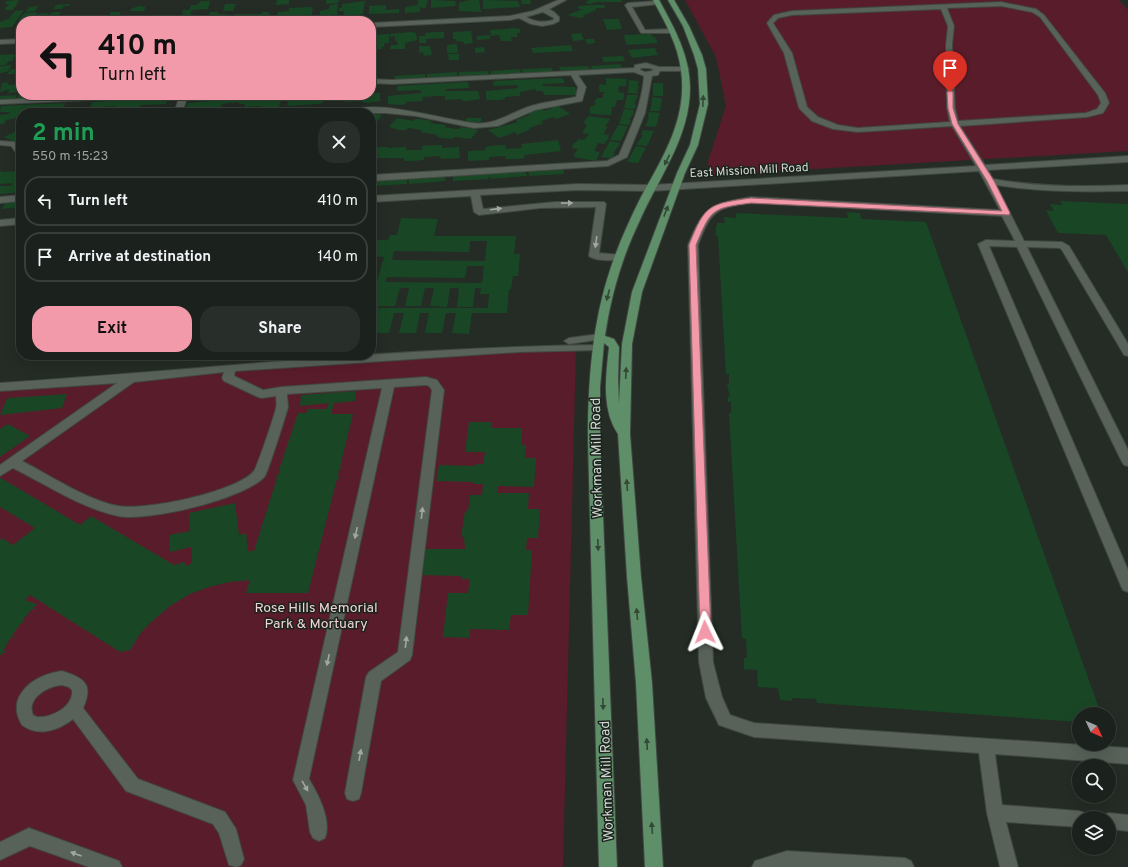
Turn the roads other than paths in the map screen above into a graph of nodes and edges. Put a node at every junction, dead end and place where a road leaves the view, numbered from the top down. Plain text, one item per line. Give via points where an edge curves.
1 (563, 0) edge
2 (671, 0) edge
3 (657, 2) edge
4 (943, 6) junction
5 (542, 9) junction
6 (520, 16) junction
7 (376, 25) edge
8 (670, 28) junction
9 (16, 41) edge
10 (0, 42) edge
11 (685, 69) junction
12 (702, 69) junction
13 (636, 70) junction
14 (657, 70) junction
15 (573, 73) junction
16 (648, 74) junction
17 (376, 81) edge
18 (45, 100) edge
19 (0, 102) edge
20 (376, 111) edge
21 (955, 124) junction
22 (0, 142) edge
23 (16, 148) edge
24 (1128, 160) edge
25 (982, 168) junction
26 (376, 178) edge
27 (990, 181) junction
28 (676, 186) junction
29 (651, 188) junction
30 (1128, 188) edge
31 (532, 189) junction
32 (475, 193) junction
33 (16, 198) edge
34 (376, 199) edge
35 (0, 200) edge
36 (533, 205) junction
37 (1006, 213) junction
38 (16, 221) edge
39 (0, 222) edge
40 (1021, 244) junction
41 (619, 257) junction
42 (598, 343) junction
43 (1128, 353) edge
44 (376, 358) edge
45 (352, 360) edge
46 (230, 368) junction
47 (132, 378) junction
48 (389, 383) junction
49 (0, 387) edge
50 (282, 391) junction
51 (624, 434) junction
52 (12, 462) junction
53 (1128, 462) edge
54 (0, 471) edge
55 (1128, 586) edge
56 (74, 709) dead end
57 (986, 747) junction
58 (1128, 756) edge
59 (353, 793) dead end
60 (995, 813) junction
61 (1072, 818) edge
62 (1116, 822) edge
63 (1128, 823) edge
64 (319, 832) dead end
65 (0, 851) edge
66 (235, 859) dead end
67 (113, 867) edge
68 (608, 867) edge
69 (654, 867) edge
70 (761, 867) edge
71 (905, 867) edge
72 (1009, 867) edge

1 - 5 street
2 - 12 main road, Workman Mill Road via 688,31
3 - 8 main road, Workman Mill Road
3 - 8 street via 628,5 643,32
4 - 21 street via 951,26 950,108
4 - 21 street via 1001,4 1034,10 1052,28 1102,95 1105,103 1100,110 1087,115
4 - 21 street via 792,13 776,16 770,23 788,53 803,108 815,119 836,127 858,130
5 - 6 street
5 - 6 street via 555,15 556,21 534,24
6 - 7 street
8 - 11 main road, Workman Mill Road via 679,46
8 - 12 main road via 685,36 697,64
9 - 10 street
11 - 14 street
11 -> 29 main road, Workman Mill Road via 686,103 680,132
28 -> 12 main road, Workman Mill Road via 698,133 704,104
13 - 14 street via 646,65
13 - 15 street
13 - 16 street
14 - 16 street
15 - 17 street
15 - 20 street via 582,87 579,99 534,108 495,124 474,126 416,114
16 - 26 street via 642,112 622,157 615,161
18 - 19 street
21 - 25 street
22 - 23 street via 12,144
24 - 25 street, East Mission Mill Road
25 - 27 street
25 - 28 street, East Mission Mill Road
27 - 30 street via 1028,188
27 - 37 street
28 - 29 street, East Mission Mill Road
51 -> 28 main road, Workman Mill Road via 627,344 637,292
29 - 31 street, East Mission Mill Road
29 - 41 main road, Workman Mill Road
31 - 32 street, East Mission Mill Road
31 - 36 street
32 - 34 street, East Mission Mill Road
32 -> 36 street via 478,212
33 - 35 street
36 -> 41 street via 601,204 594,256
37 - 40 street
37 - 57 street via 751,200 723,204 711,211 702,222 693,245 706,662 714,698 724,720 754,730
38 - 39 street
40 - 43 street via 1062,245 1066,248
40 - 53 street
40 - 55 street via 983,244
41 -> 42 main road, Workman Mill Road via 607,296
42 - 44 street
42 - 51 main road via 610,341 614,347 613,407 616,420
42 -> 68 main road, Workman Mill Road via 592,408
45 - 46 street
46 - 47 street
46 - 50 street via 228,378 262,394
47 - 49 street
47 - 52 street
48 - 50 street
59 -> 48 street via 374,677 404,655 438,390 433,383 426,381
48 -> 64 street via 301,780 314,803
50 - 52 street via 282,407 260,473 224,494 189,504 137,512 119,511 92,503
69 -> 51 main road, Workman Mill Road via 644,683
52 - 54 street
56 - 66 street via 132,785 219,818 227,829
57 - 58 street
57 - 60 street
60 - 61 street
60 - 72 street
62 - 63 street
67 -> 65 street via 29,837
70 - 71 street via 787,860

